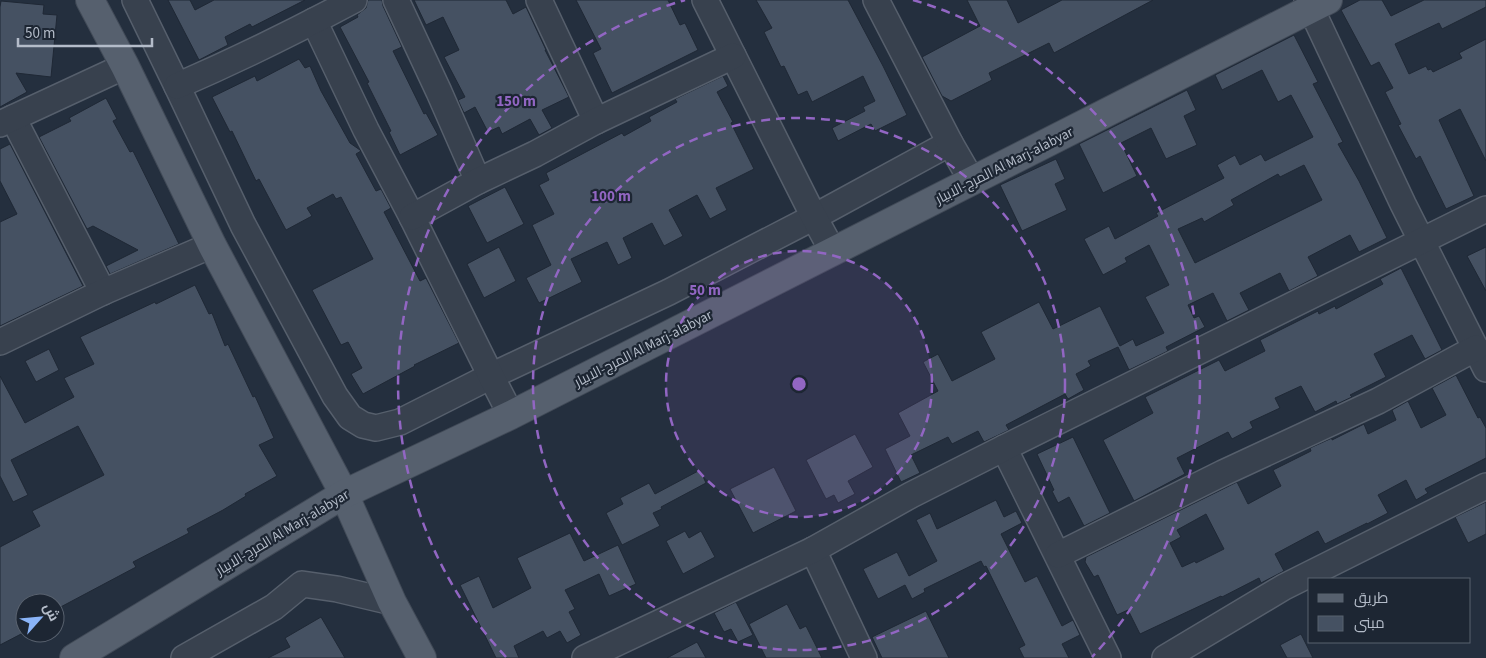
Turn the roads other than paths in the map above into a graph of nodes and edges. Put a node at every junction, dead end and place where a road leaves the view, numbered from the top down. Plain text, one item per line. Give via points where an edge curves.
1 (135, 0) edge
2 (354, 0) edge
3 (396, 0) edge
4 (539, 0) edge
5 (705, 0) edge
6 (878, 1) edge
7 (1315, 3) edge
8 (96, 5) edge
9 (314, 21) junction
10 (733, 56) junction
11 (125, 66) junction
12 (177, 86) junction
13 (6, 121) edge
14 (596, 121) junction
15 (950, 143) junction
16 (478, 181) junction
17 (972, 181) junction
18 (1486, 209) edge
19 (412, 217) junction
20 (814, 218) junction
21 (1423, 241) junction
22 (212, 245) junction
23 (834, 252) junction
24 (103, 292) junction
25 (0, 342) edge
26 (1481, 358) edge
27 (490, 376) junction
28 (511, 414) junction
29 (1004, 448) junction
30 (1486, 486) edge
31 (344, 494) junction
32 (813, 550) junction
33 (1058, 555) junction
34 (392, 602) junction
35 (611, 652) edge
36 (74, 658) edge
37 (184, 658) edge
38 (422, 658) edge
39 (585, 658) edge
40 (864, 658) edge
41 (1108, 658) edge
42 (1164, 658) edge

1 - 12 street
2 - 9 street
3 - 16 street
4 - 14 street
5 - 10 street
6 - 15 street
7 - 17 main road, المرج-الابيار Al Marj-alabyar
7 - 21 street via 1403,204
8 - 11 main road
9 - 12 street
9 - 19 street
10 - 14 street
10 - 20 street
11 - 13 street
11 - 22 main road
12 - 27 street via 243,225 335,396 350,417 363,426 376,428 400,422
13 - 24 street
14 - 16 street
15 - 17 street
15 - 20 street
16 - 19 street
17 - 23 main road, المرج-الابيار Al Marj-alabyar
18 - 21 street
19 - 27 street
20 - 23 street
20 - 27 street via 669,292
21 - 26 street
21 - 29 street
22 - 24 street
22 - 31 main road
23 - 28 main road, المرج-الابيار Al Marj-alabyar
24 - 25 street
26 - 33 street via 1378,401 1223,473
27 - 28 street
28 - 31 main road, المرج-الابيار Al Marj-alabyar
29 - 32 street
29 - 33 street
30 - 42 street via 1284,587
31 - 34 main road
31 - 36 main road, المرج-الابيار Al Marj-alabyar
32 - 35 street
32 - 40 street
33 - 41 street
34 - 37 street via 302,584 274,607
34 - 38 main road
35 - 39 street

